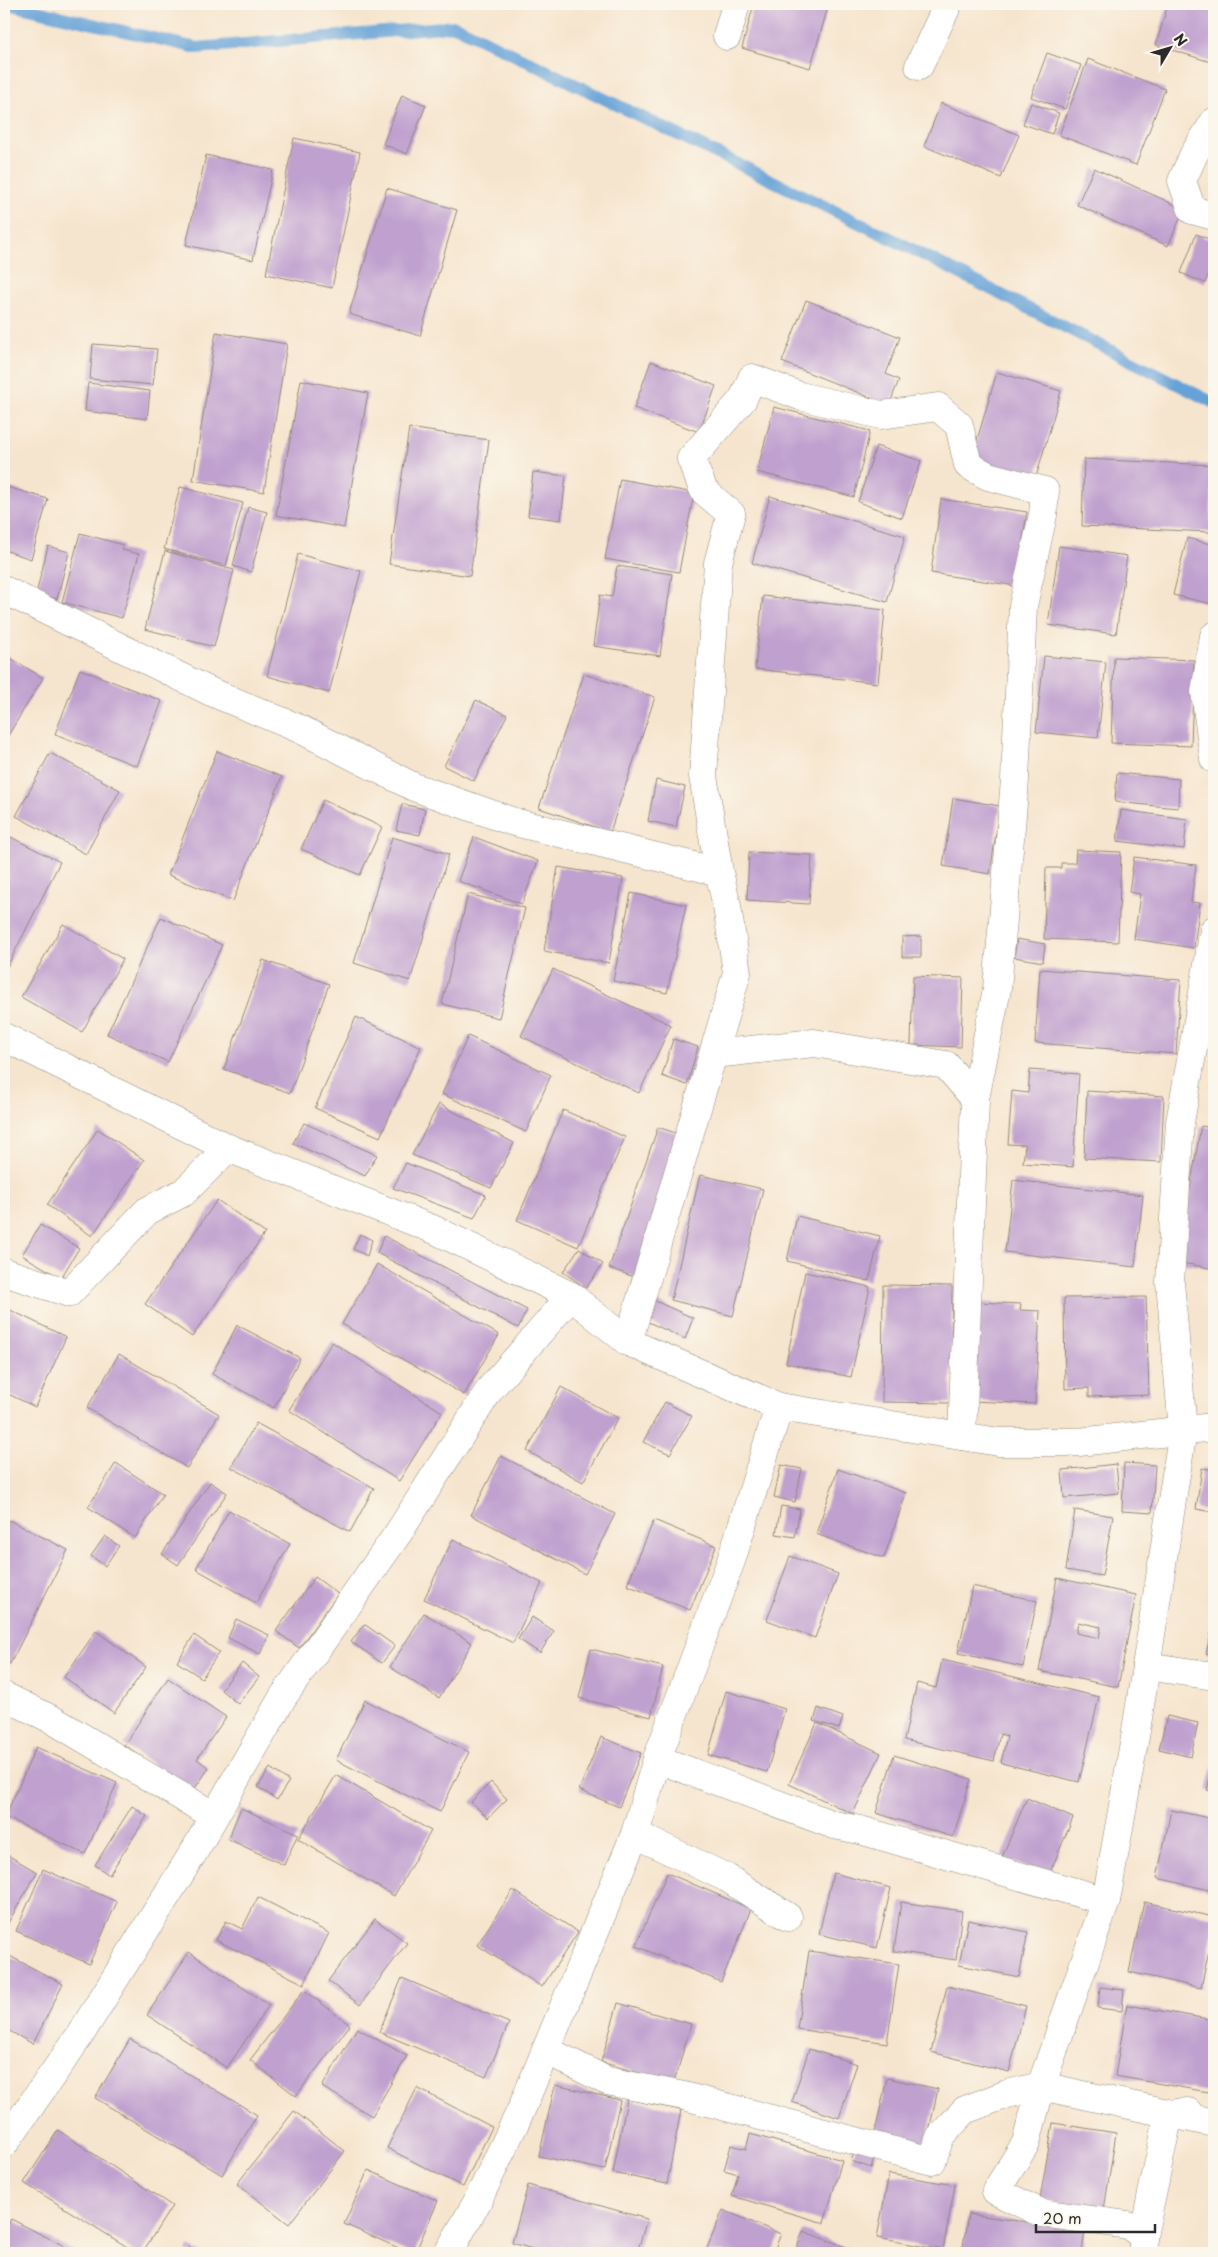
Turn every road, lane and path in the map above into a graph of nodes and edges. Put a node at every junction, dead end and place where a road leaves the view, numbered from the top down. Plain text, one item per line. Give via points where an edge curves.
1 (736, 4) edge
2 (948, 4) edge
3 (727, 36) dead end
4 (919, 66) dead end
5 (1214, 122) edge
6 (1214, 216) edge
7 (4, 590) edge
8 (1214, 636) edge
9 (1214, 759) edge
10 (719, 872) junction
11 (1214, 930) edge
12 (4, 1037) edge
13 (714, 1054) junction
14 (975, 1099) junction
15 (228, 1148) junction
16 (4, 1272) edge
17 (571, 1296) junction
18 (628, 1342) junction
19 (779, 1407) junction
20 (1214, 1427) edge
21 (1183, 1430) junction
22 (962, 1436) junction
23 (1146, 1666) junction
24 (1214, 1676) edge
25 (4, 1696) edge
26 (657, 1759) junction
27 (214, 1816) junction
28 (635, 1834) junction
29 (1106, 1901) junction
30 (788, 1917) dead end
31 (546, 2050) junction
32 (1041, 2086) junction
33 (1214, 2109) edge
34 (1169, 2114) junction
35 (1214, 2123) edge
36 (4, 2144) edge
37 (1143, 2245) edge
38 (448, 2253) edge

1 - 3 street
2 - 4 street
5 - 6 street via 1182,181 1192,210
7 - 10 street via 209,691 300,729 414,787 514,822
8 - 9 street via 1205,692
10 - 13 street via 737,973
10 - 14 street via 703,776 718,563 731,514 704,491 691,459 744,399 752,378 800,396 881,415 938,407 959,425 968,465 988,476 1045,491 1043,515 1023,606 1015,780 997,989
11 - 21 street via 1179,1131 1170,1282
12 - 15 street
13 - 14 street via 814,1043 946,1065
13 - 18 street
14 - 22 street
15 - 16 street via 184,1192 147,1211 69,1293
15 - 17 street via 435,1230
17 - 18 street
17 - 27 street via 490,1388 399,1532 283,1697
18 - 19 street
19 - 22 street
19 - 26 street via 731,1561
20 - 21 street
21 - 22 street via 1079,1442 999,1442
21 - 23 street
23 - 24 street
23 - 29 street
25 - 27 street via 53,1720
26 - 28 street
26 - 29 street via 834,1826 860,1830
27 - 36 street via 80,2035
28 - 30 street via 727,1878
28 - 31 street
29 - 32 street
31 - 32 street via 607,2081 684,2096 932,2161 940,2137 965,2110 1007,2094
31 - 38 street via 476,2204
32 - 34 street
32 - 37 street via 1026,2143 996,2191 1041,2213 1128,2225
33 - 34 street
34 - 35 street
34 - 37 street

